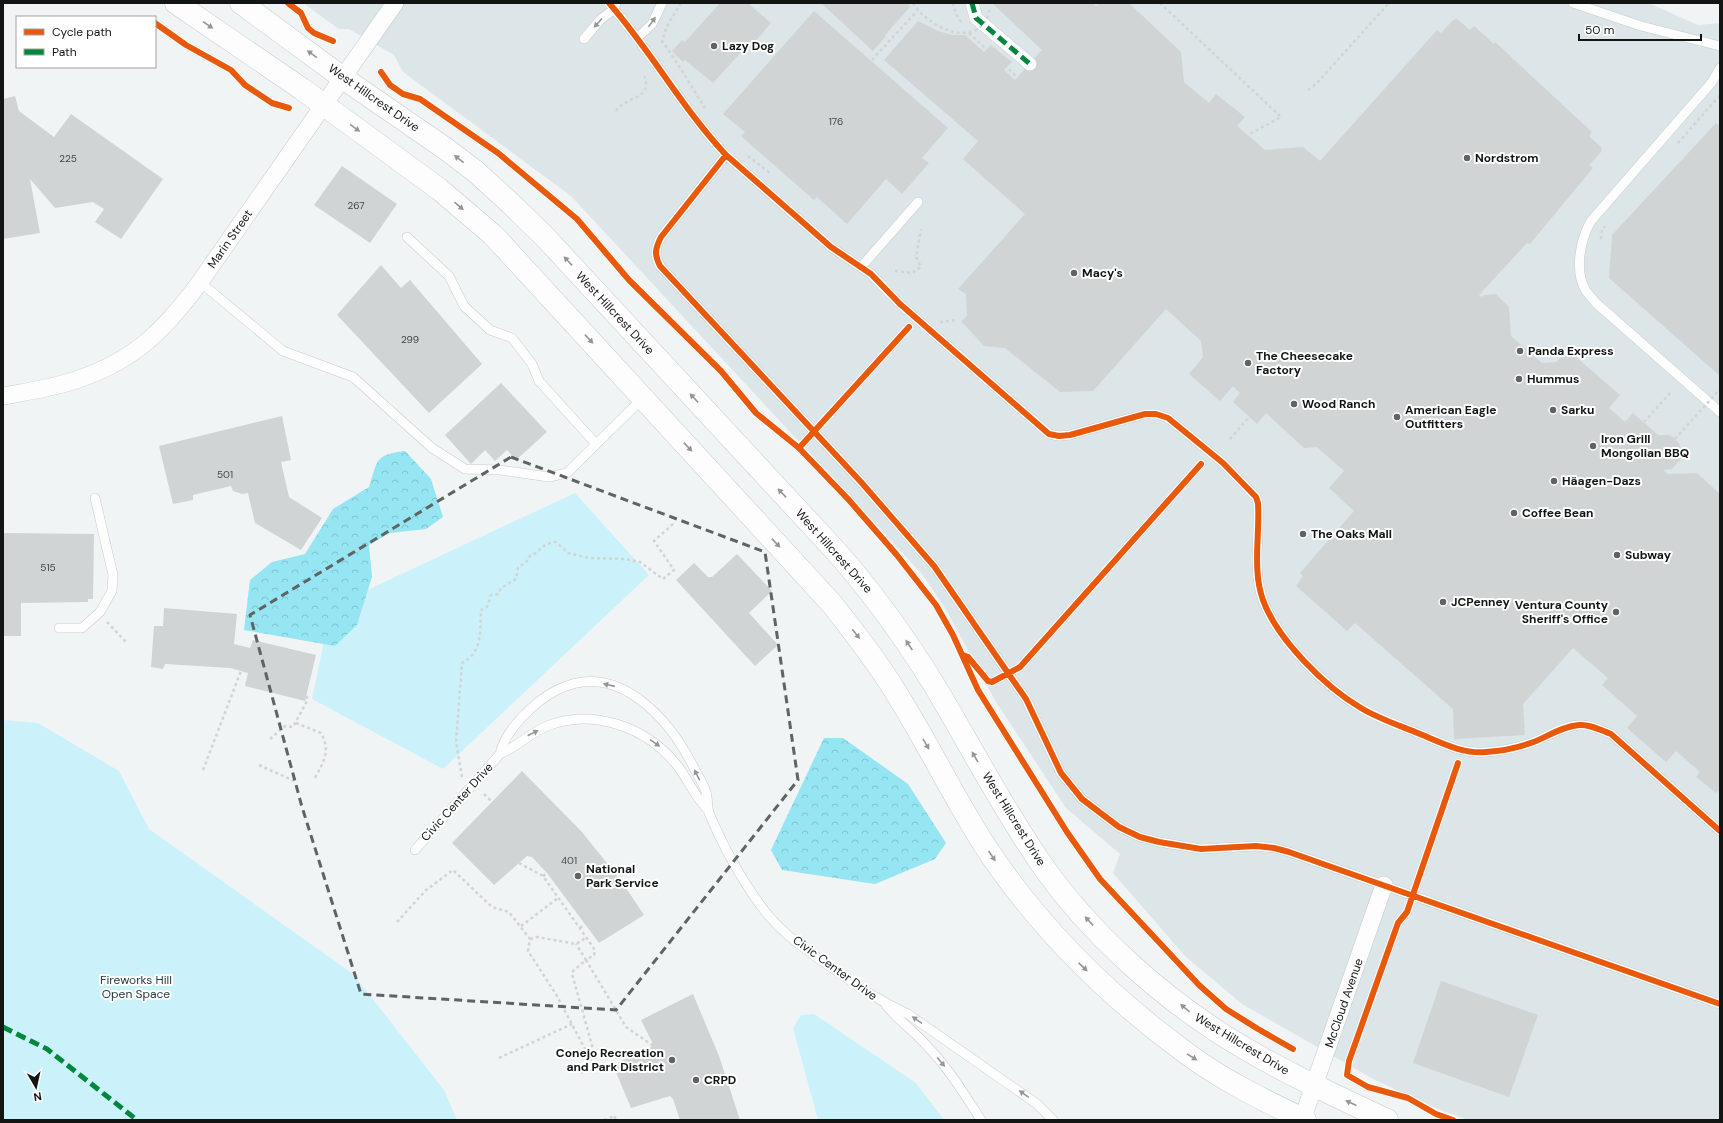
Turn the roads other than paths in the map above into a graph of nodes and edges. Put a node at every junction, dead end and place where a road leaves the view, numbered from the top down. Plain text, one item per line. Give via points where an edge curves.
1 (176, 3) edge
2 (241, 3) edge
3 (395, 3) edge
4 (662, 3) edge
5 (972, 3) edge
6 (1573, 3) edge
7 (613, 5) edge
8 (637, 38) junction
9 (584, 39) dead end
10 (1720, 46) edge
11 (1030, 64) dead end
12 (1720, 68) edge
13 (343, 78) junction
14 (323, 105) junction
15 (726, 155) junction
16 (918, 202) dead end
17 (407, 237) dead end
18 (861, 267) junction
19 (200, 282) junction
20 (3, 396) edge
21 (643, 398) junction
22 (1720, 412) edge
23 (596, 444) junction
24 (95, 498) dead end
25 (59, 628) dead end
26 (500, 754) junction
27 (709, 811) junction
28 (1720, 831) edge
29 (415, 850) dead end
30 (1384, 885) junction
31 (885, 1004) junction
32 (1720, 1004) edge
33 (1314, 1086) junction
34 (981, 1120) edge
35 (1053, 1120) edge
36 (1303, 1120) edge
37 (1386, 1120) edge

1 -> 14 main road
13 -> 2 main road, West Hillcrest Drive
3 - 13 street, Marin Street
8 -> 4 lane via 652,24
5 - 11 street via 976,18
6 - 10 lane via 1641,26
7 - 8 lane
7 -> 9 lane
8 - 15 lane
12 - 22 lane via 1712,82 1591,221 1585,232 1580,260 1581,276 1586,291 1596,303
13 - 14 street, Marin Street
33 -> 13 main road, West Hillcrest Drive via 1243,1047 1191,1013 1134,966 1099,932 1038,860 908,645 874,595 851,569 545,237 510,203 446,149
14 - 19 street, Marin Street
14 -> 21 main road via 439,189 492,235
15 - 18 lane via 830,247
15 - 30 lane via 661,237 655,249 655,257 660,266 861,482 934,566 1026,699 1061,772 1082,799 1119,827 1140,837 1201,849 1256,846 1274,848
16 - 18 lane
17 - 23 lane via 449,276 464,306 490,330 512,338 532,364 539,382
18 - 28 lane via 1049,434 1070,435 1145,414 1156,414 1168,418 1223,463 1256,497 1258,583 1263,600 1282,636 1312,669 1362,708 1439,742 1462,751 1474,752 1516,747 1578,725 1591,726 1611,734
19 - 20 street, Marin Street via 166,325 125,358 97,373 65,384
19 - 23 lane via 284,351 353,378 432,448 465,469 558,476 567,473
21 - 23 lane
21 -> 36 main road via 809,578 865,645 896,691 982,842 1012,886 1073,958 1114,996 1187,1054
24 - 25 lane via 113,575 112,591 100,612 82,628
26 -> 27 lane, Civic Center Drive via 511,750 528,736 548,726 571,720 597,720 623,726 649,738 662,748 677,766 697,800
27 -> 26 lane, Civic Center Drive via 706,792 685,750 667,726 639,699 623,689 605,684 572,684 542,699 526,713 503,743
26 - 29 lane, Civic Center Drive
27 - 31 lane, Civic Center Drive via 747,885 769,915 808,951
30 - 32 lane
30 - 33 street, McCloud Avenue
31 -> 34 lane, Civic Center Drive via 946,1067
35 -> 31 lane, Civic Center Drive via 1038,1104 908,1014
33 - 36 street, McCloud Avenue
37 -> 33 main road, West Hillcrest Drive

